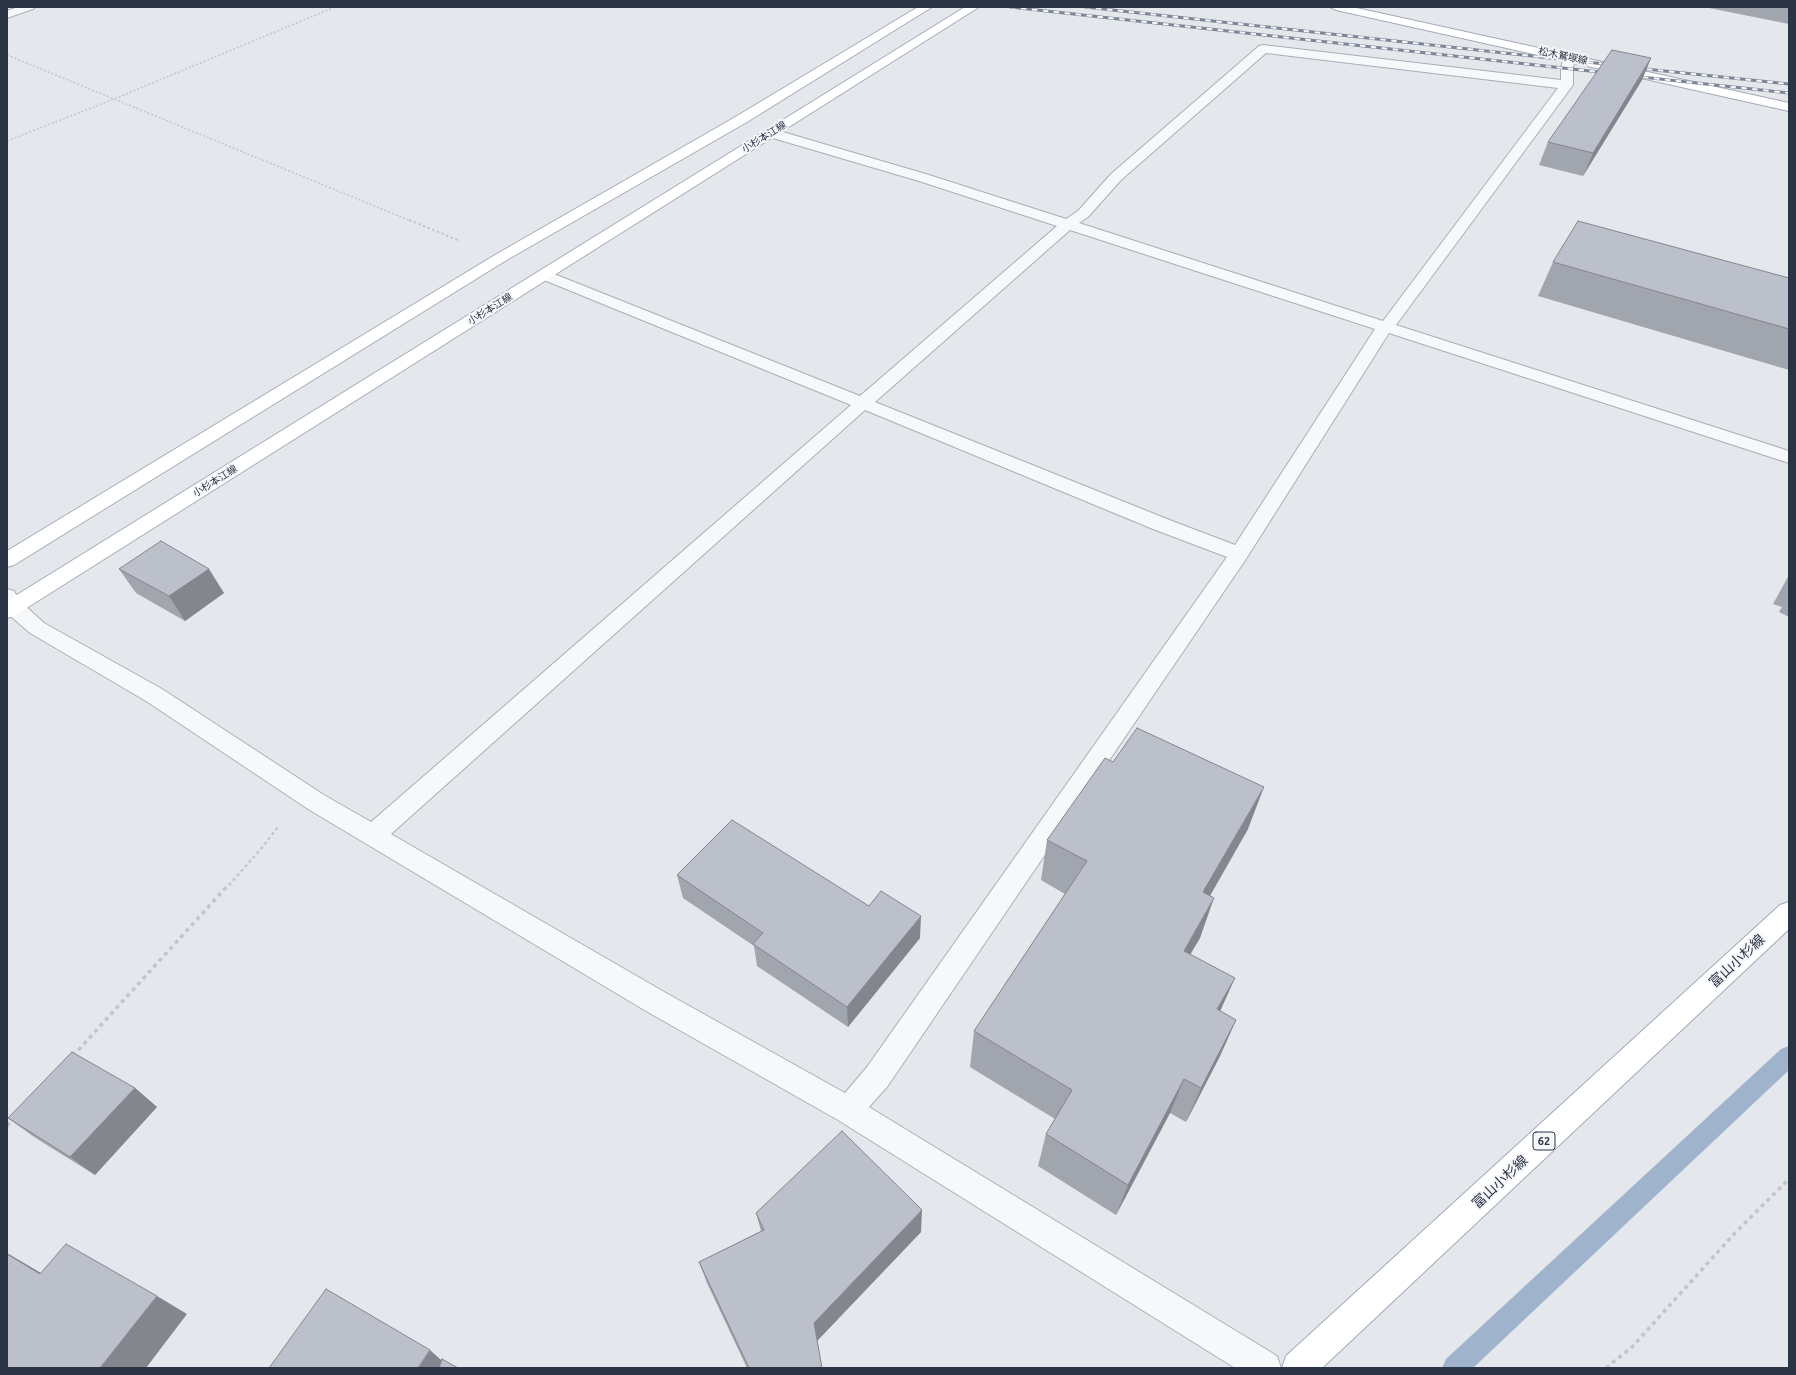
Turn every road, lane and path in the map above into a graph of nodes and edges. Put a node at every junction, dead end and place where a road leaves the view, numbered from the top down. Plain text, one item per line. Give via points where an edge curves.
1 (29, 7) edge
2 (335, 7) edge
3 (926, 7) edge
4 (973, 7) edge
5 (1336, 7) edge
6 (7, 15) edge
7 (7, 55) edge
8 (1570, 58) junction
9 (1567, 85) junction
10 (114, 99) junction
11 (1789, 107) edge
12 (771, 133) junction
13 (7, 141) edge
14 (1068, 224) junction
15 (500, 258) junction
16 (544, 276) junction
17 (1384, 326) junction
18 (863, 403) junction
19 (1789, 457) edge
20 (1239, 554) junction
21 (7, 560) edge
22 (9, 605) edge
23 (305, 794) junction
24 (373, 835) junction
25 (1789, 914) edge
26 (67, 1062) edge
27 (848, 1110) junction
28 (18, 1114) edge
29 (7, 1126) edge
30 (1789, 1179) edge
31 (1265, 1368) edge
32 (1298, 1368) edge
33 (1606, 1368) edge

1 - 6 street
2 - 10 path
3 - 15 main road via 742,120
4 - 12 main road, 小杉本江線
5 - 8 main road, 松木鷲塚線
7 - 10 path
8 - 9 street
8 - 11 main road, 松木鷲塚線
9 - 14 street via 1262,49 1116,177 1082,214
9 - 17 street via 1387,326
10 - 13 path
10 - 15 path
12 - 14 street
12 - 16 main road, 小杉本江線
14 - 17 street
14 - 18 street
15 - 21 main road
16 - 18 street
16 - 22 main road, 小杉本江線
17 - 19 street
17 - 20 street
18 - 20 street
18 - 24 street
20 - 27 street via 877,1077
22 - 23 street via 37,628 154,695
23 - 24 street
23 - 26 path via 260,850
24 - 27 street via 656,1002
25 - 32 main road, 富山小杉線 / 62
27 - 31 street
28 - 29 path
30 - 33 path via 1735,1233 1632,1347

